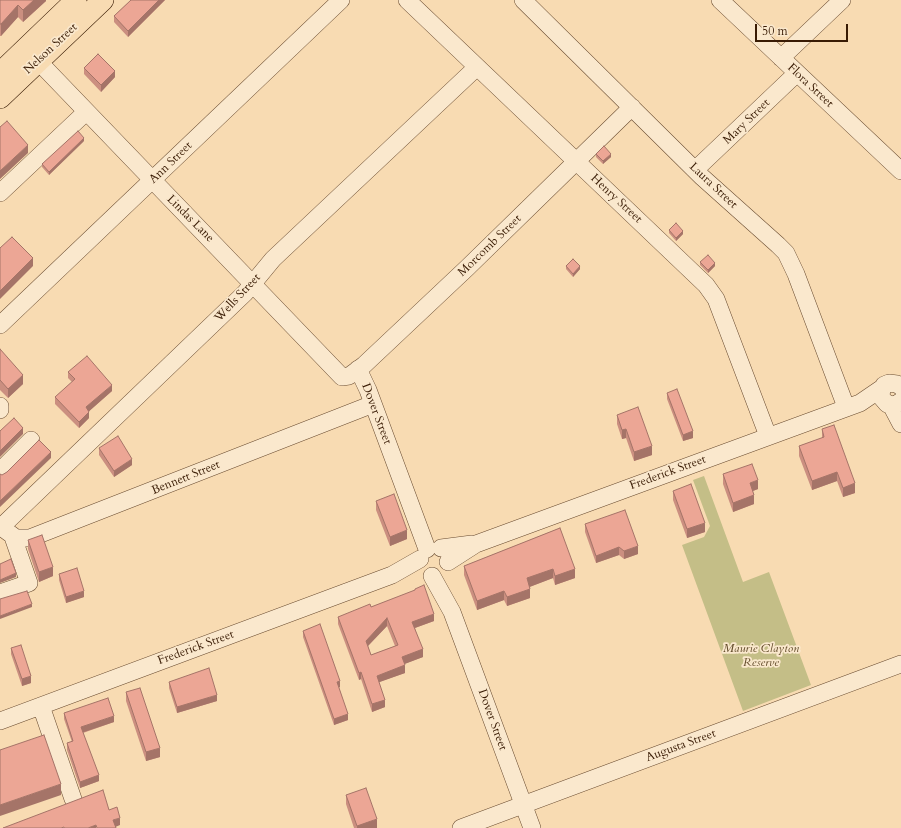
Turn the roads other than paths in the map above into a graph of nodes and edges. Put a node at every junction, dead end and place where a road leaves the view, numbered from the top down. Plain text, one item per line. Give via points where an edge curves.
1 (76, 0) edge
2 (103, 0) edge
3 (341, 0) edge
4 (407, 0) edge
5 (524, 0) edge
6 (720, 0) edge
7 (842, 0) edge
8 (782, 58) junction
9 (38, 61) junction
10 (477, 67) junction
11 (0, 73) edge
12 (797, 73) junction
13 (0, 98) edge
14 (632, 107) junction
15 (86, 112) junction
16 (576, 162) junction
17 (695, 170) junction
18 (901, 171) edge
19 (152, 181) junction
20 (0, 193) edge
21 (253, 283) junction
22 (0, 325) edge
23 (358, 369) junction
24 (342, 377) joint
25 (894, 393) edge
26 (373, 404) junction
27 (853, 405) junction
28 (0, 406) edge
29 (0, 410) edge
30 (901, 424) edge
31 (768, 436) junction
32 (31, 440) dead end
33 (0, 471) edge
34 (5, 530) edge
35 (433, 562) junction
36 (0, 593) edge
37 (901, 664) edge
38 (41, 706) junction
39 (0, 721) edge
40 (73, 799) dead end
41 (524, 805) junction
42 (461, 828) edge
43 (532, 828) edge

1 - 11 main road, Nelson Street
2 - 9 main road, Nelson Street
3 - 19 street, Ann Street
4 - 10 street, Henry Street
5 - 14 street, Laura Street
6 - 8 street, Flora Street
7 - 8 street
8 - 12 street, Flora Street
9 - 13 main road, Nelson Street
9 - 15 street, Lindas Lane
10 - 16 street, Henry Street
10 - 21 street, Wells Street via 273,259
12 - 17 street, Mary Street
12 - 18 street, Flora Street
14 - 16 street, Morcomb Street
14 - 17 street, Laura Street
15 - 19 street, Lindas Lane
15 - 20 street
16 - 23 street, Morcomb Street
16 - 31 street, Henry Street via 712,292
17 - 27 street, Laura Street via 786,253
19 - 21 street, Lindas Lane
19 - 22 street, Ann Street
21 - 24 street, Lindas Lane
21 - 34 street, Wells Street
23 - 24 street, Morcomb Street via 349,376
23 - 26 street, Dover Street
25 - 27 street, Frederick Street
25 - 30 street
26 - 34 street, Bennett Street via 30,538 21,540
26 - 35 street, Dover Street
27 - 31 street, Frederick Street
28 - 29 street
31 - 35 street, Frederick Street
32 - 33 street
34 - 36 street via 29,583
35 - 38 street, Frederick Street
35 - 41 street, Dover Street
37 - 41 street, Augusta Street
38 - 39 street, Frederick Street
38 - 40 street
41 - 42 street, Augusta Street
41 - 43 street, Dover Street

